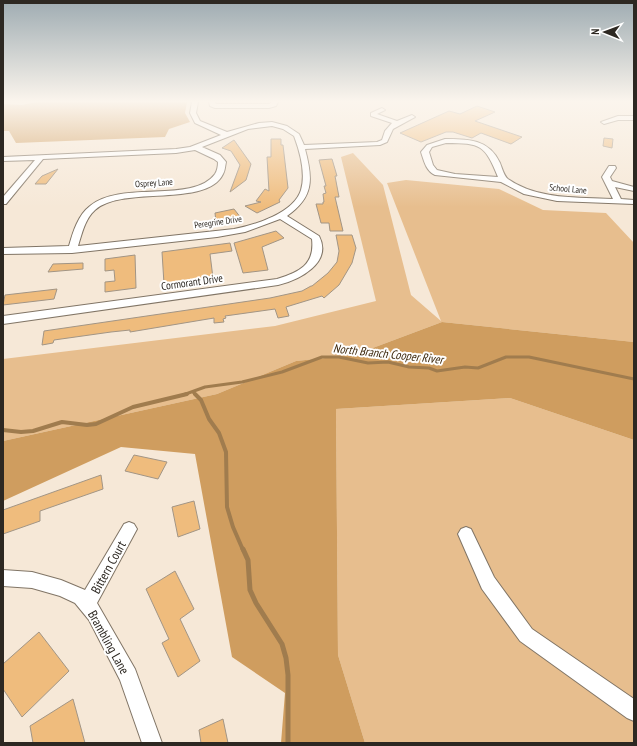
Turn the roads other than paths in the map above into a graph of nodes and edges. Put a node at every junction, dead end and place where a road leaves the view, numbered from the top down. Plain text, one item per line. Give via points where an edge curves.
1 (219, 137) edge
2 (298, 137) edge
3 (385, 137) edge
4 (195, 147) junction
5 (301, 147) junction
6 (40, 158) junction
7 (3, 159) edge
8 (612, 168) dead end
9 (503, 180) junction
10 (609, 183) junction
11 (634, 189) edge
12 (618, 201) junction
13 (3, 202) edge
14 (634, 202) edge
15 (281, 216) junction
16 (72, 250) junction
17 (3, 251) edge
18 (3, 320) edge
19 (129, 529) dead end
20 (466, 534) dead end
21 (3, 578) edge
22 (87, 604) junction
23 (634, 711) edge
24 (152, 743) edge

1 - 4 street, Peregrine Drive
2 - 5 street, Peregrine Drive
3 - 5 street via 384,141 378,144
4 - 6 street, Peregrine Drive via 152,153
4 - 16 street, Osprey Lane via 222,162 220,173 212,182 192,190 125,195 100,203 92,208 82,221
5 - 15 street, Peregrine Drive via 307,182 303,195
6 - 7 street, Peregrine Drive
6 - 13 street
8 - 10 street via 606,177
9 - 9 street, School Lane via 490,152 473,143 441,142 429,146 425,152 431,168 442,175
9 - 12 street, School Lane via 519,189 557,199
10 - 11 street
10 - 12 street
12 - 14 street, School Lane
15 - 16 street, Peregrine Drive via 242,230
15 - 18 street, Cormorant Drive via 316,238 317,251 314,259 298,275 278,282
16 - 17 street, Peregrine Drive
19 - 22 street, Bittern Court
20 - 23 street via 488,583 526,635
21 - 22 street, Brambling Lane via 32,580 61,588 81,597
22 - 24 street, Brambling Lane via 95,614 128,676

